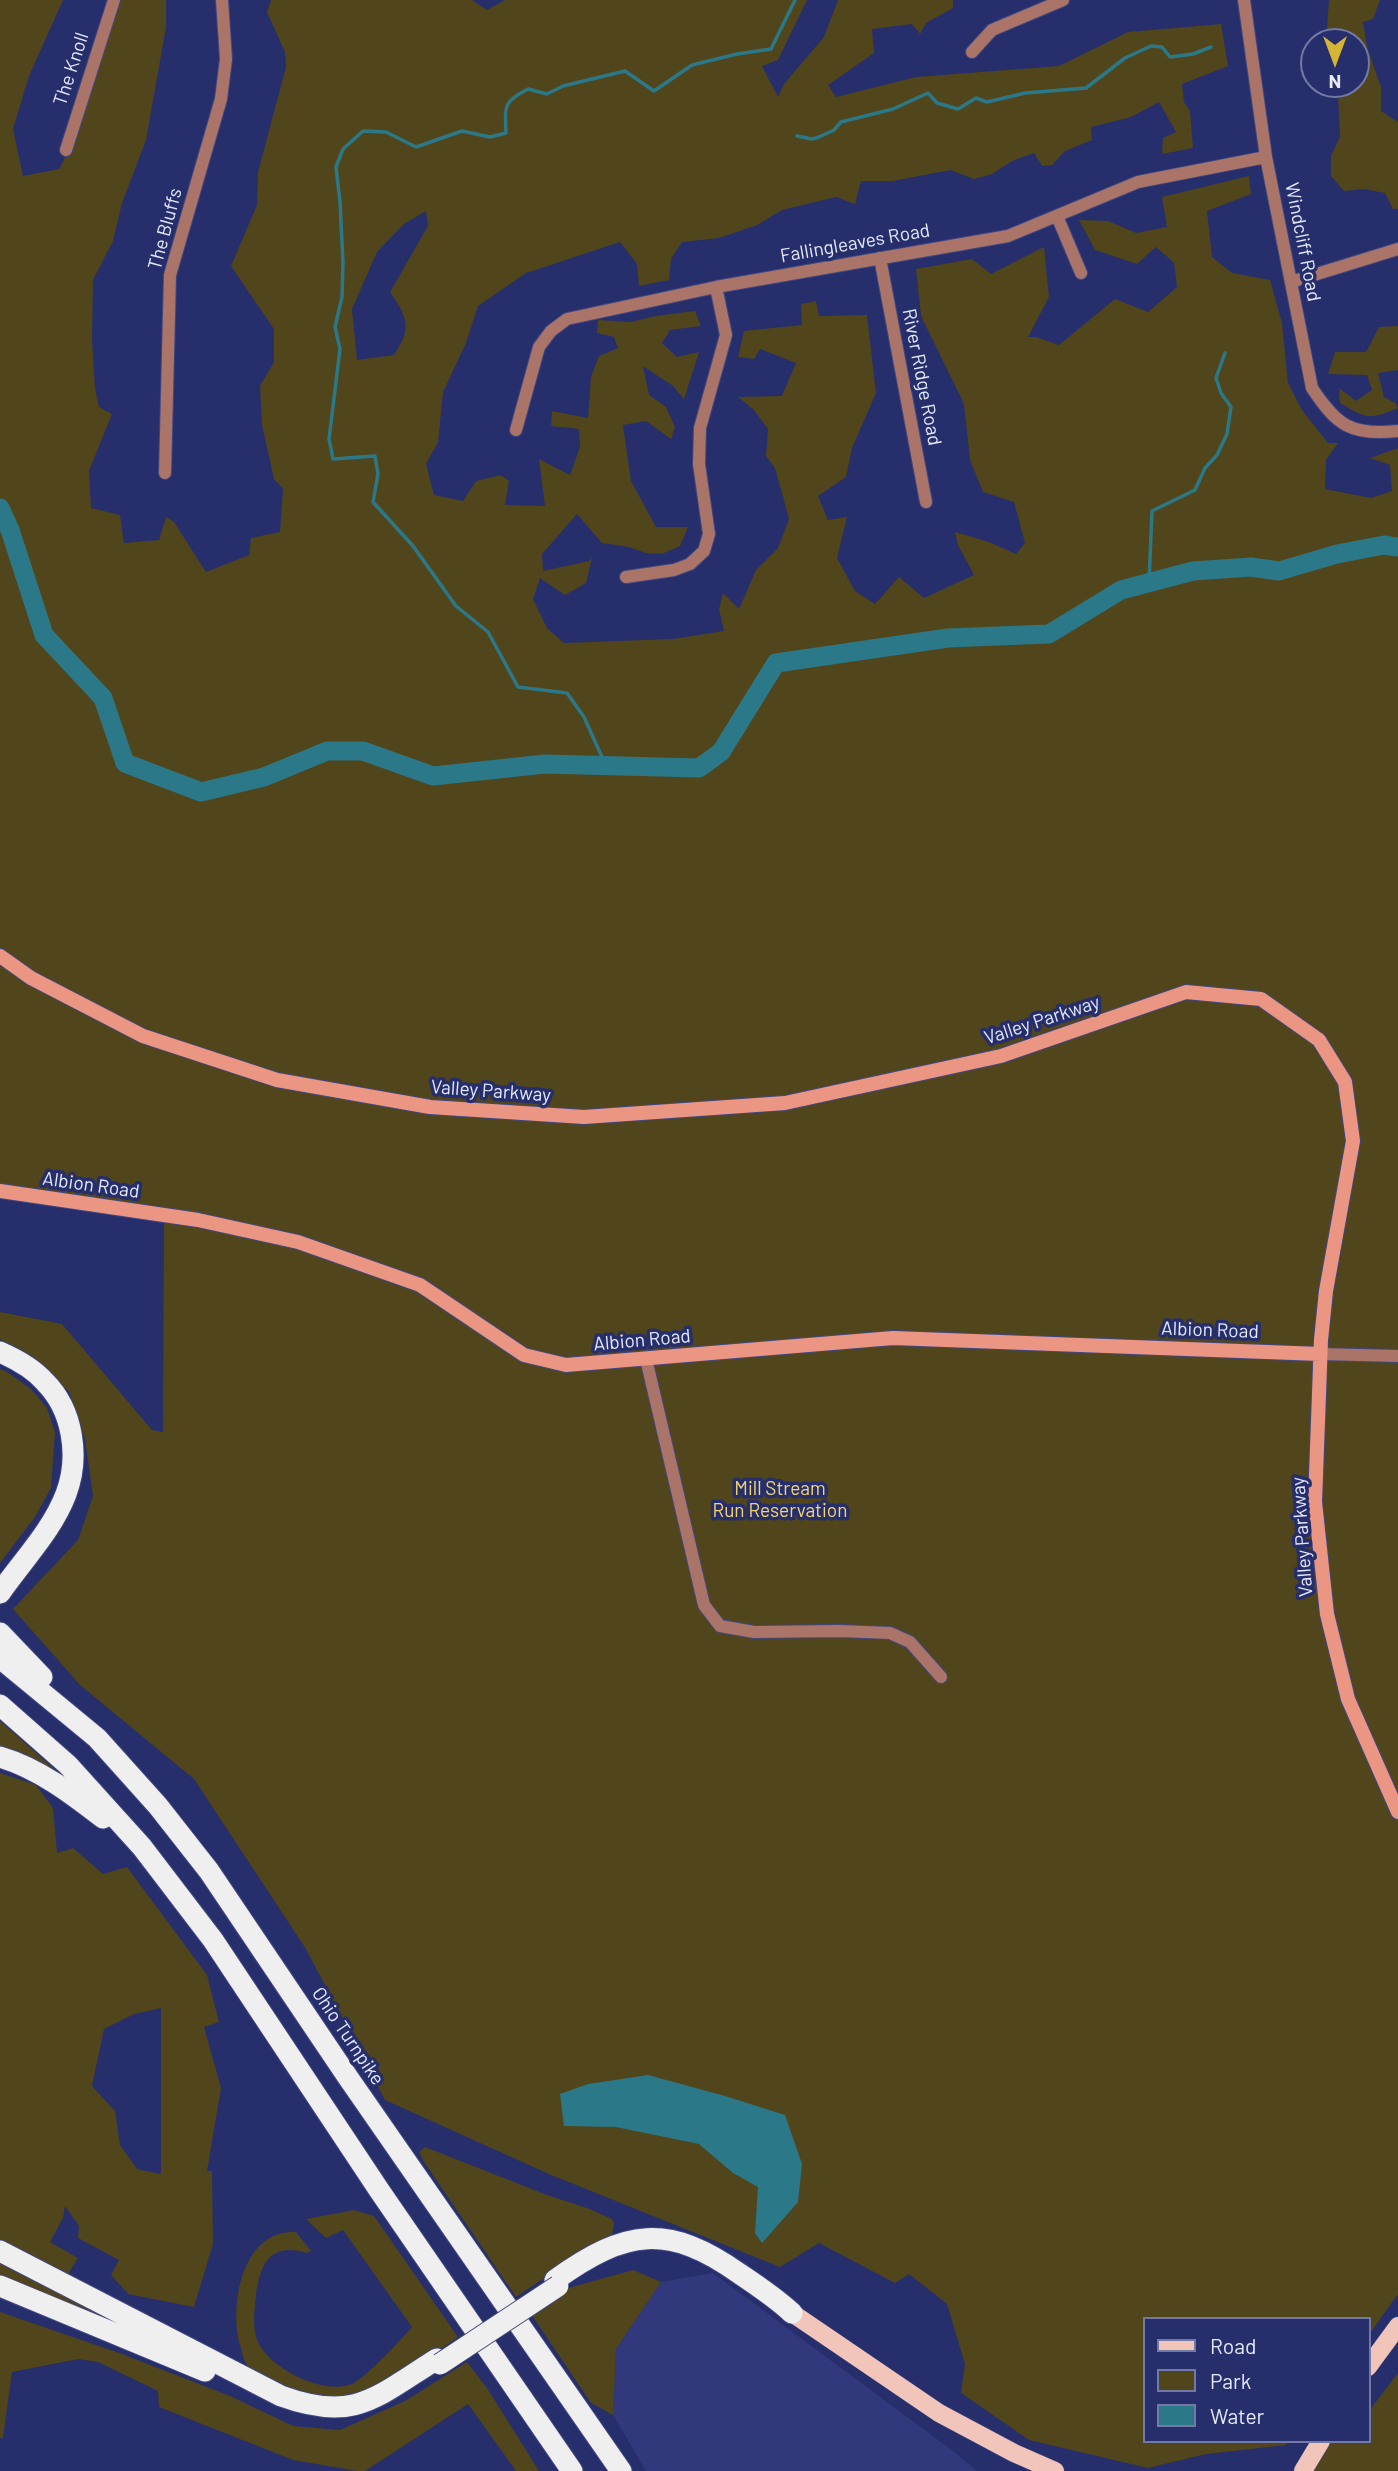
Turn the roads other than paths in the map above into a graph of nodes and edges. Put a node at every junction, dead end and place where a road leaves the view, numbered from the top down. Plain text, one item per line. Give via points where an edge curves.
1 (114, 0) edge
2 (222, 0) edge
3 (1063, 0) edge
4 (1244, 0) edge
5 (972, 52) dead end
6 (66, 150) dead end
7 (1266, 157) junction
8 (1057, 216) junction
9 (1398, 249) edge
10 (880, 258) junction
11 (1081, 273) dead end
12 (1291, 282) junction
13 (716, 286) junction
14 (516, 430) dead end
15 (1398, 431) edge
16 (164, 473) dead end
17 (926, 502) dead end
18 (626, 576) dead end
19 (0, 956) edge
20 (0, 1191) edge
21 (0, 1352) edge
22 (1320, 1354) junction
23 (1398, 1356) edge
24 (646, 1359) junction
25 (0, 1363) edge
26 (3, 1581) edge
27 (0, 1633) edge
28 (0, 1658) edge
29 (941, 1677) dead end
30 (0, 1705) edge
31 (97, 1738) junction
32 (0, 1757) edge
33 (1398, 1811) edge
34 (142, 1847) junction
35 (0, 2251) edge
36 (0, 2286) edge
37 (792, 2313) joint
38 (1398, 2326) edge
39 (438, 2362) junction
40 (1370, 2364) edge
41 (1320, 2443) edge
42 (572, 2471) edge
43 (621, 2471) edge
44 (1055, 2471) edge
45 (1303, 2471) edge

1 - 6 street, The Knoll
2 - 16 street, The Bluffs via 226,59 221,99 170,275
3 - 5 street via 992,30
4 - 7 street, Windcliff Road
7 - 8 street, Fallingleaves Road via 1138,182
7 - 12 street, Windcliff Road
8 - 10 street, Fallingleaves Road via 1008,236
8 - 11 street
9 - 12 street
10 - 13 street, Fallingleaves Road
10 - 17 street, River Ridge Road
12 - 15 street, Windcliff Road via 1312,388 1328,412 1349,428
13 - 14 street, Fallingleaves Road via 567,319 539,347
13 - 18 street via 726,335 700,428 698,464 709,534 704,551 674,570
19 - 22 street, Valley Parkway via 31,978 143,1036 277,1080 430,1107 584,1117 785,1103 1001,1056 1186,992 1261,999 1319,1040 1345,1082 1353,1141 1326,1291
20 - 24 street, Albion Road via 198,1220 298,1242 420,1285 524,1355 566,1365
21 - 26 highway via 46,1382 65,1413 73,1440 66,1494 42,1537
22 - 23 street
22 - 24 street, Albion Road via 892,1338
22 - 33 street, Valley Parkway via 1315,1502 1327,1614 1348,1699
24 - 29 street via 704,1605 720,1626 754,1632 890,1633 910,1642
25 - 26 highway via 35,1384 49,1400 58,1421 63,1456 54,1496
27 - 31 highway via 78,1712
28 - 31 highway, Ohio Turnpike
30 - 34 highway via 68,1765
31 - 43 highway, Ohio Turnpike via 209,1871
32 - 34 highway via 70,1793
34 - 42 highway via 213,1940
35 - 39 highway via 308,2406 355,2406
36 - 39 highway via 296,2411 317,2415 342,2416 365,2410
37 - 39 highway via 715,2256 681,2241 628,2241 599,2252
37 - 44 main road via 939,2413
38 - 40 main road
41 - 45 main road

